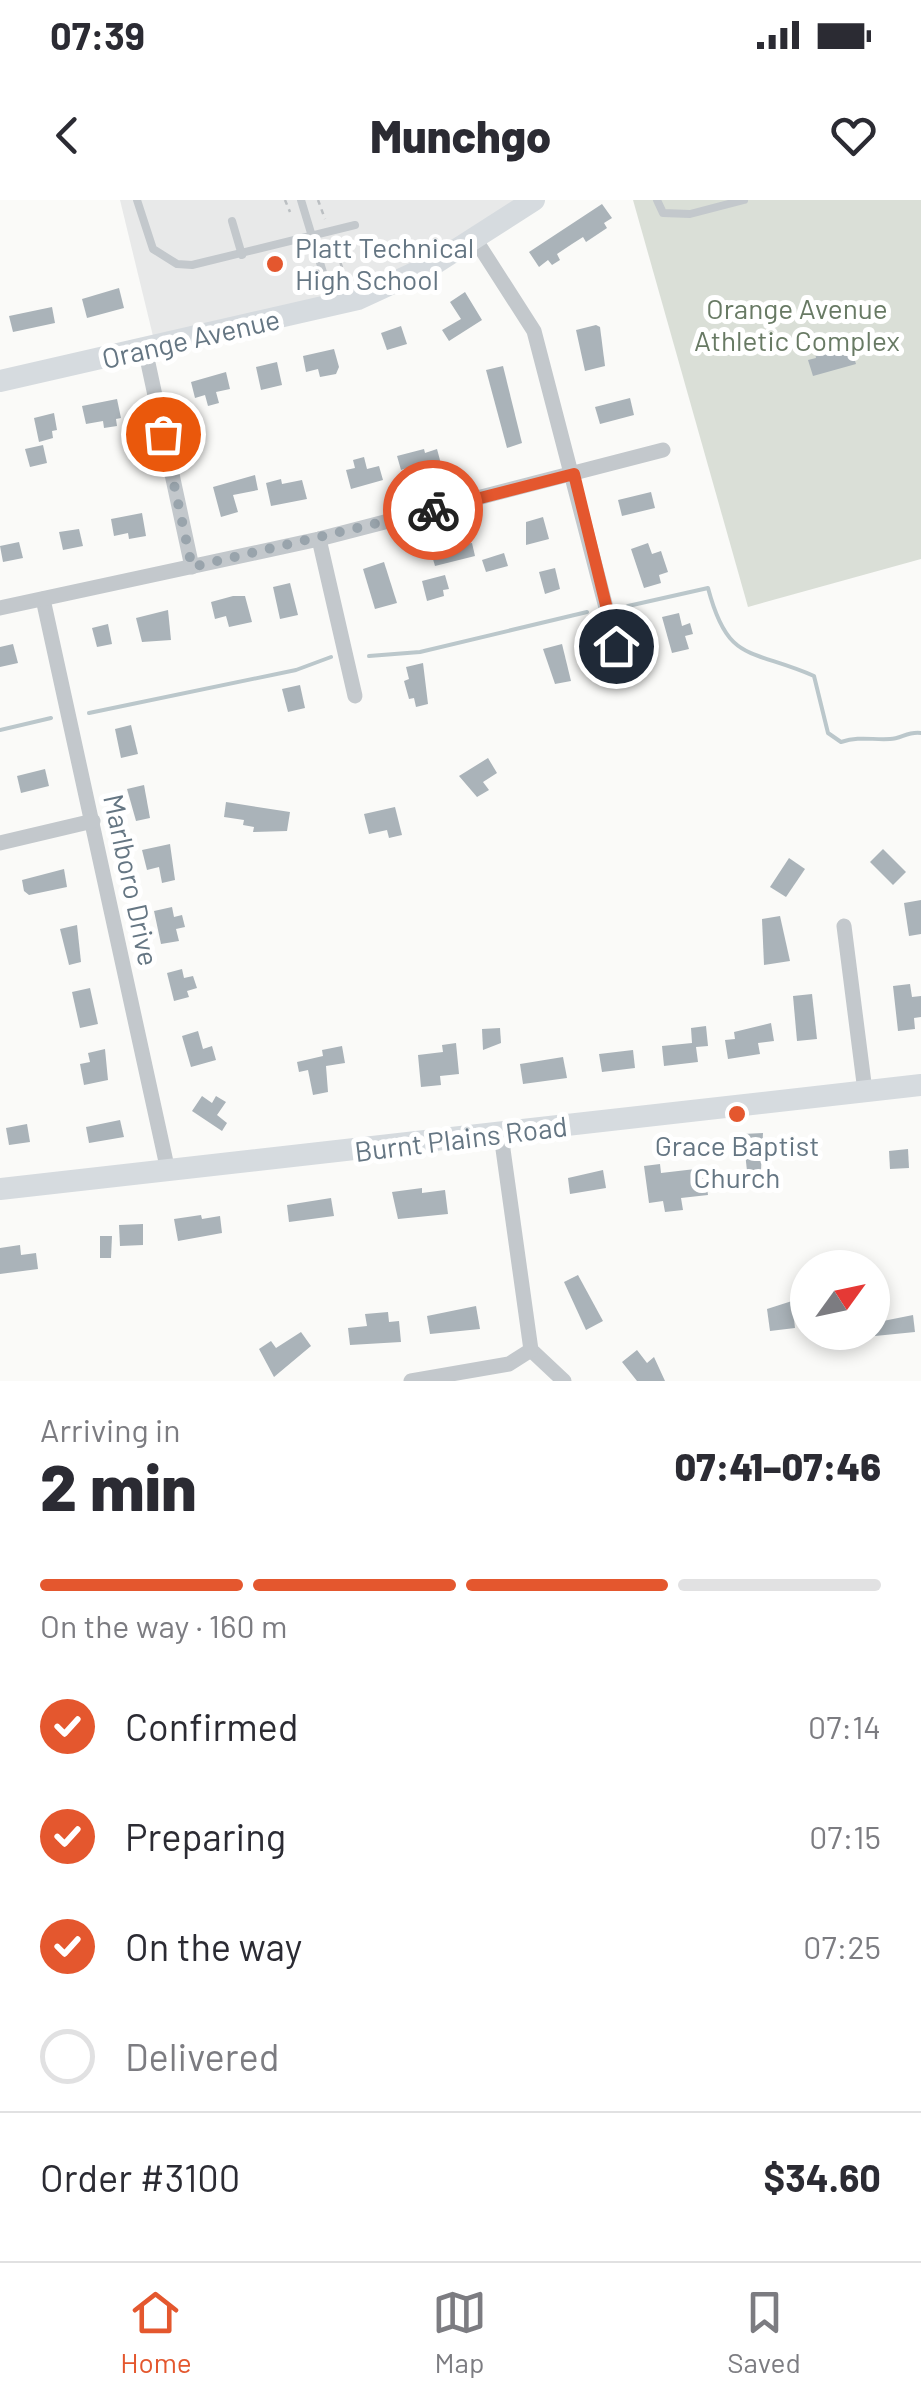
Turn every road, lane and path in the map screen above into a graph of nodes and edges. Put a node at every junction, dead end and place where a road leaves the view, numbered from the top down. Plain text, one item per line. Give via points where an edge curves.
1 (137, 200) edge
2 (286, 200) edge
3 (301, 200) edge
4 (318, 200) edge
5 (534, 200) edge
6 (657, 200) edge
7 (744, 200) edge
8 (290, 212) dead end
9 (232, 221) dead end
10 (327, 225) dead end
11 (355, 225) dead end
12 (314, 238) junction
13 (474, 239) junction
14 (334, 244) dead end
15 (242, 255) junction
16 (348, 286) dead end
17 (334, 306) junction
18 (145, 349) junction
19 (0, 381) edge
20 (664, 450) dead end
21 (574, 474) junction
22 (319, 539) junction
23 (192, 567) junction
24 (43, 599) junction
25 (0, 608) edge
26 (616, 646) dead end
27 (355, 696) dead end
28 (93, 821) junction
29 (0, 842) edge
30 (844, 926) dead end
31 (921, 1085) edge
32 (865, 1091) junction
33 (501, 1134) junction
34 (168, 1172) junction
35 (0, 1189) edge
36 (531, 1350) junction
37 (411, 1381) edge
38 (564, 1381) edge

1 - 15 lane via 149,242 170,261 192,266
2 - 8 path
3 - 12 lane
4 - 10 path
5 - 13 main road, Orange Avenue
6 - 7 lane via 664,213 681,215
9 - 15 lane
11 - 12 lane
12 - 15 lane
12 - 17 lane
13 - 17 main road, Orange Avenue via 396,284
13 - 21 street via 534,331
14 - 16 path
17 - 18 main road, Orange Avenue
18 - 19 main road, Orange Avenue
18 - 23 street
20 - 21 street
21 - 22 street
21 - 26 street
22 - 23 street
22 - 27 street
23 - 24 street
24 - 25 street
24 - 28 street, Marlboro Drive
28 - 29 street
28 - 34 street, Marlboro Drive
30 - 32 street
31 - 32 main road, Burnt Plains Road
32 - 33 main road, Burnt Plains Road
33 - 34 main road, Burnt Plains Road
33 - 36 street
34 - 35 main road, Burnt Plains Road
36 - 37 street via 509,1364
36 - 38 street

